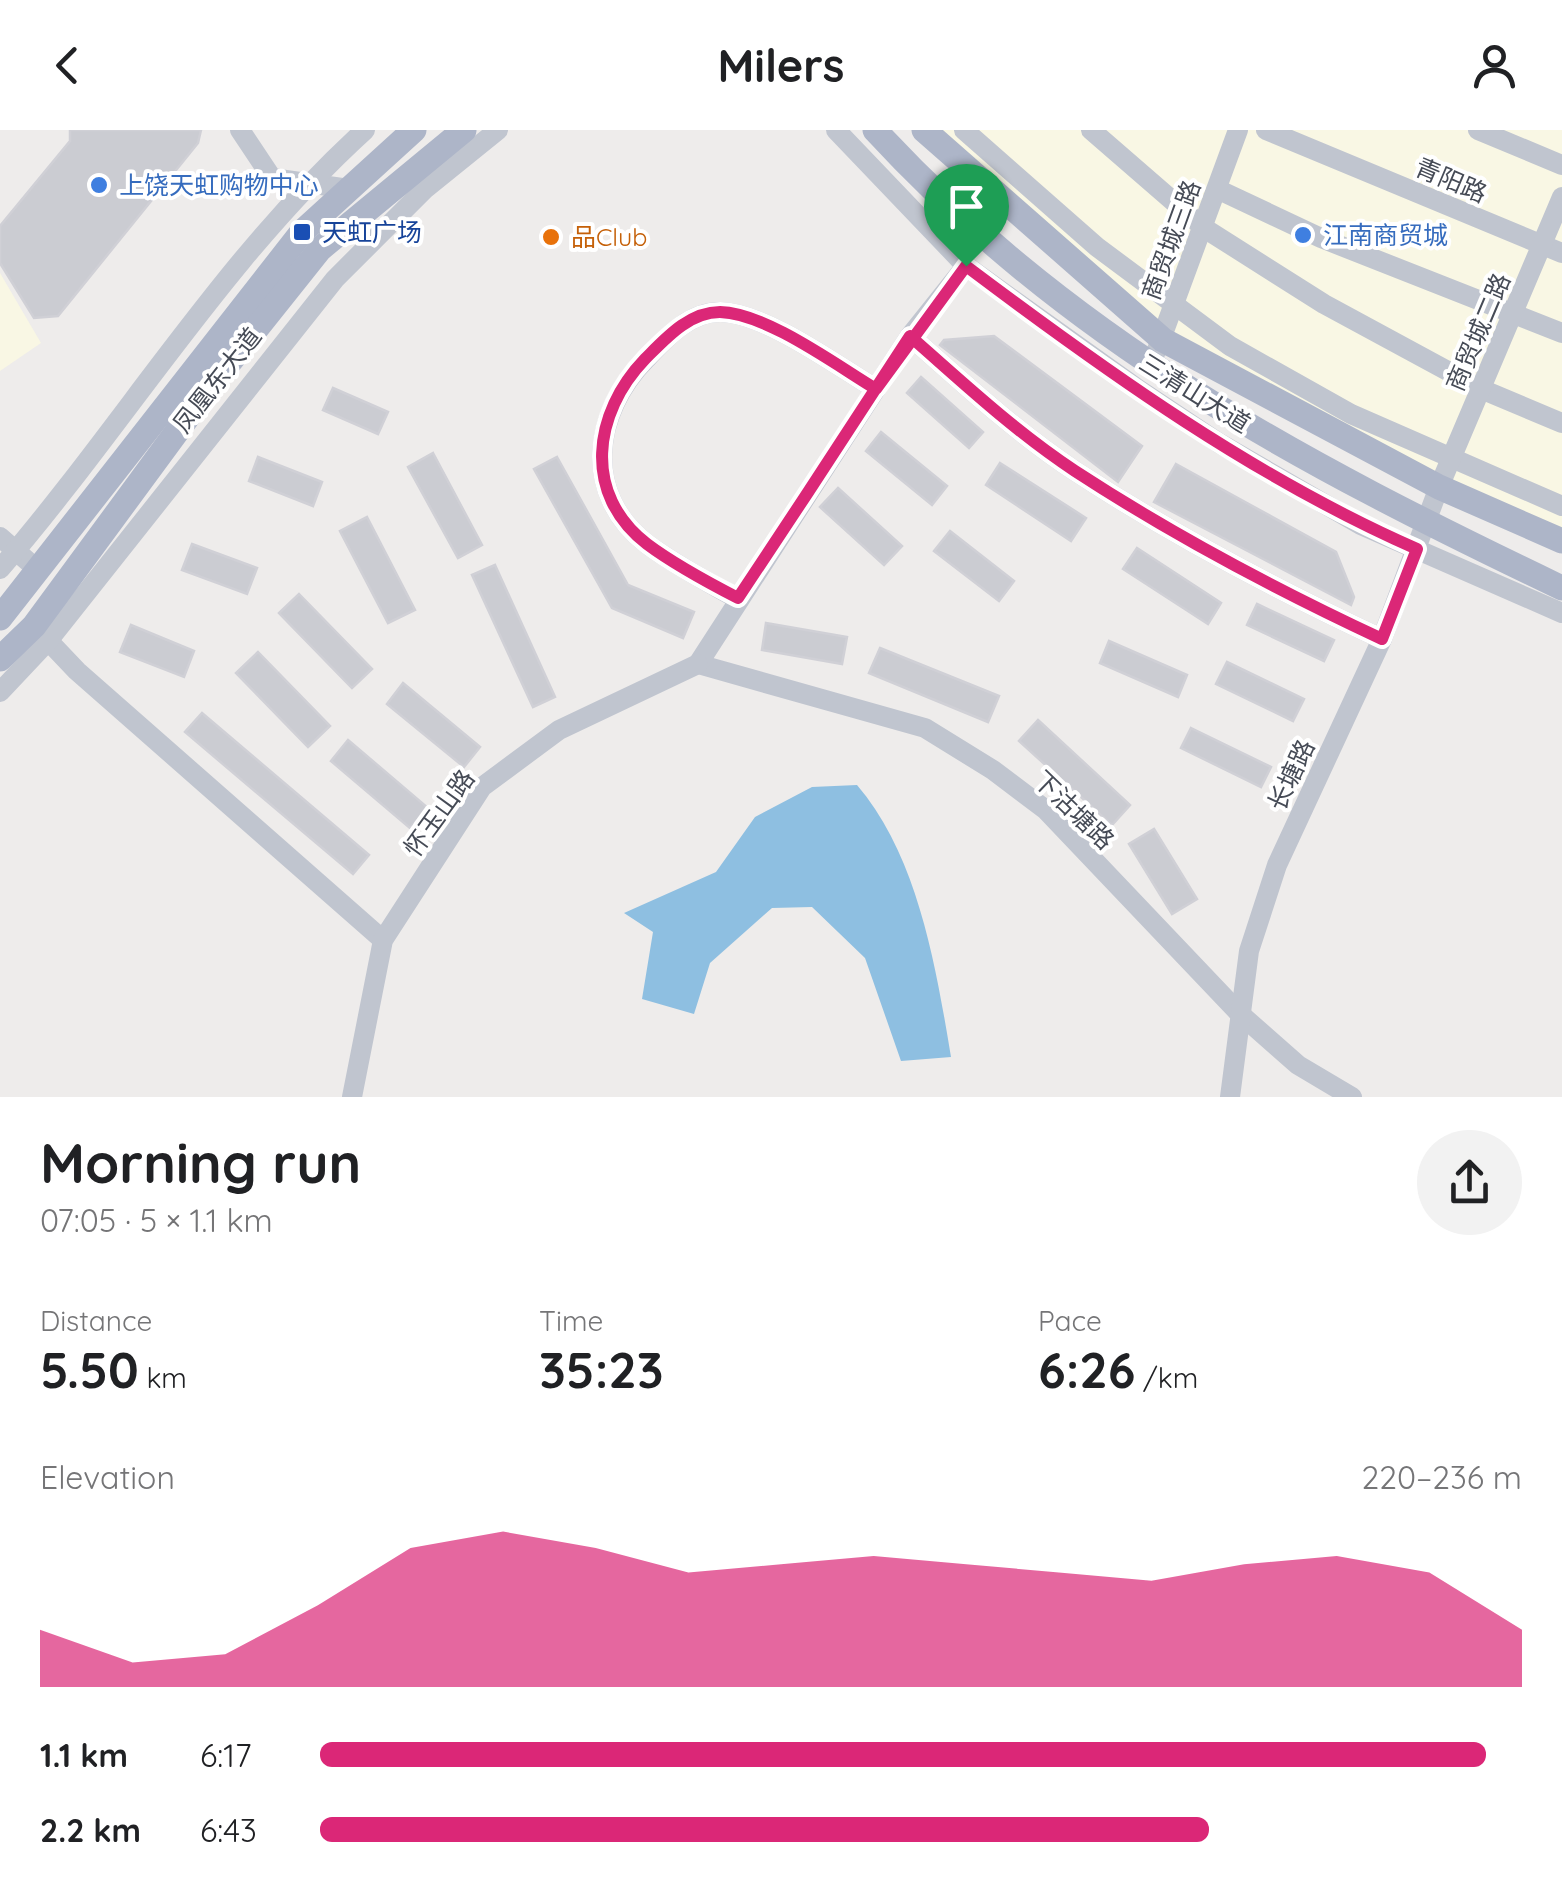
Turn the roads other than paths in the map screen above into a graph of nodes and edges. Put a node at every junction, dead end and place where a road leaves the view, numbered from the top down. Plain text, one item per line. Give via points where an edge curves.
1 (240, 130) edge
2 (365, 130) edge
3 (414, 130) edge
4 (464, 130) edge
5 (498, 130) edge
6 (836, 130) edge
7 (876, 130) edge
8 (924, 130) edge
9 (964, 130) edge
10 (1092, 130) edge
11 (1238, 130) edge
12 (1266, 130) edge
13 (1478, 130) edge
14 (1562, 165) edge
15 (307, 184) junction
16 (349, 189) junction
17 (1217, 189) junction
18 (1562, 196) edge
19 (1204, 228) junction
20 (1542, 245) junction
21 (1562, 254) edge
22 (966, 266) junction
23 (1173, 304) junction
24 (1513, 313) junction
25 (1562, 333) edge
26 (910, 336) junction
27 (1162, 340) junction
28 (1149, 365) junction
29 (876, 389) junction
30 (1481, 389) junction
31 (1562, 423) edge
32 (1450, 461) junction
33 (1440, 486) junction
34 (1562, 506) edge
35 (1426, 523) junction
36 (1562, 541) edge
37 (8, 544) edge
38 (1417, 549) junction
39 (0, 569) edge
40 (39, 571) junction
41 (1562, 588) edge
42 (738, 598) junction
43 (1562, 613) edge
44 (0, 618) edge
45 (41, 633) junction
46 (1382, 639) junction
47 (0, 658) edge
48 (698, 664) junction
49 (0, 692) edge
50 (383, 940) junction
51 (1239, 1013) junction
52 (352, 1097) edge
53 (1230, 1097) edge
54 (1352, 1097) edge

1 - 15 street via 272,178
2 - 15 street
3 - 16 main road, 凤凰东大道
4 - 45 main road, 凤凰东大道 via 320,250 209,388
5 - 45 street via 424,189 335,279
6 - 22 street
7 - 28 main road, 三清山大道 via 986,240
8 - 27 main road, 三清山大道
9 - 23 street
10 - 19 street
11 - 17 street, 商贸城三路
12 - 20 street, 青阳路
13 - 14 street
15 - 16 street
15 - 37 street via 250,246 114,429
16 - 40 main road, 凤凰东大道 via 302,232
17 - 19 street, 商贸城三路
17 - 24 street via 1320,238
18 - 20 street, 商贸城二路
19 - 23 street, 商贸城三路
19 - 30 street via 1324,304
20 - 21 street, 青阳路
20 - 24 street, 商贸城二路
22 - 26 street
22 - 38 street via 1219,443 1361,525
23 - 27 street, 商贸城三路
23 - 32 street via 1230,346
24 - 25 street
24 - 30 street, 商贸城二路
26 - 29 street
26 - 46 street via 1072,469
27 - 28 street, 商贸城三路
27 - 33 main road, 三清山大道
28 - 35 main road, 三清山大道 via 1295,456
29 - 42 street
29 - 42 street via 764,324 724,312 700,314 632,372 599,448 601,478 619,514 644,542
30 - 31 street
30 - 32 street, 商贸城二路
32 - 33 street, 商贸城二路
32 - 34 street
33 - 35 street, 长塘路
33 - 36 main road, 三清山大道
35 - 38 street, 长塘路
35 - 41 main road, 三清山大道
37 - 39 street
37 - 40 street
38 - 43 street
38 - 46 street, 长塘路
40 - 44 main road, 凤凰东大道
42 - 48 street
45 - 47 main road, 凤凰东大道
45 - 49 street
45 - 50 street
46 - 51 street, 长塘路 via 1277,864 1249,951
48 - 50 street, 怀玉山路 via 560,730 482,787
48 - 51 street, 下沽塘路 via 925,728 993,770 1046,810
50 - 52 street, 怀玉山路
51 - 53 street, 长塘路
51 - 54 street, 下沽塘路 via 1298,1065

